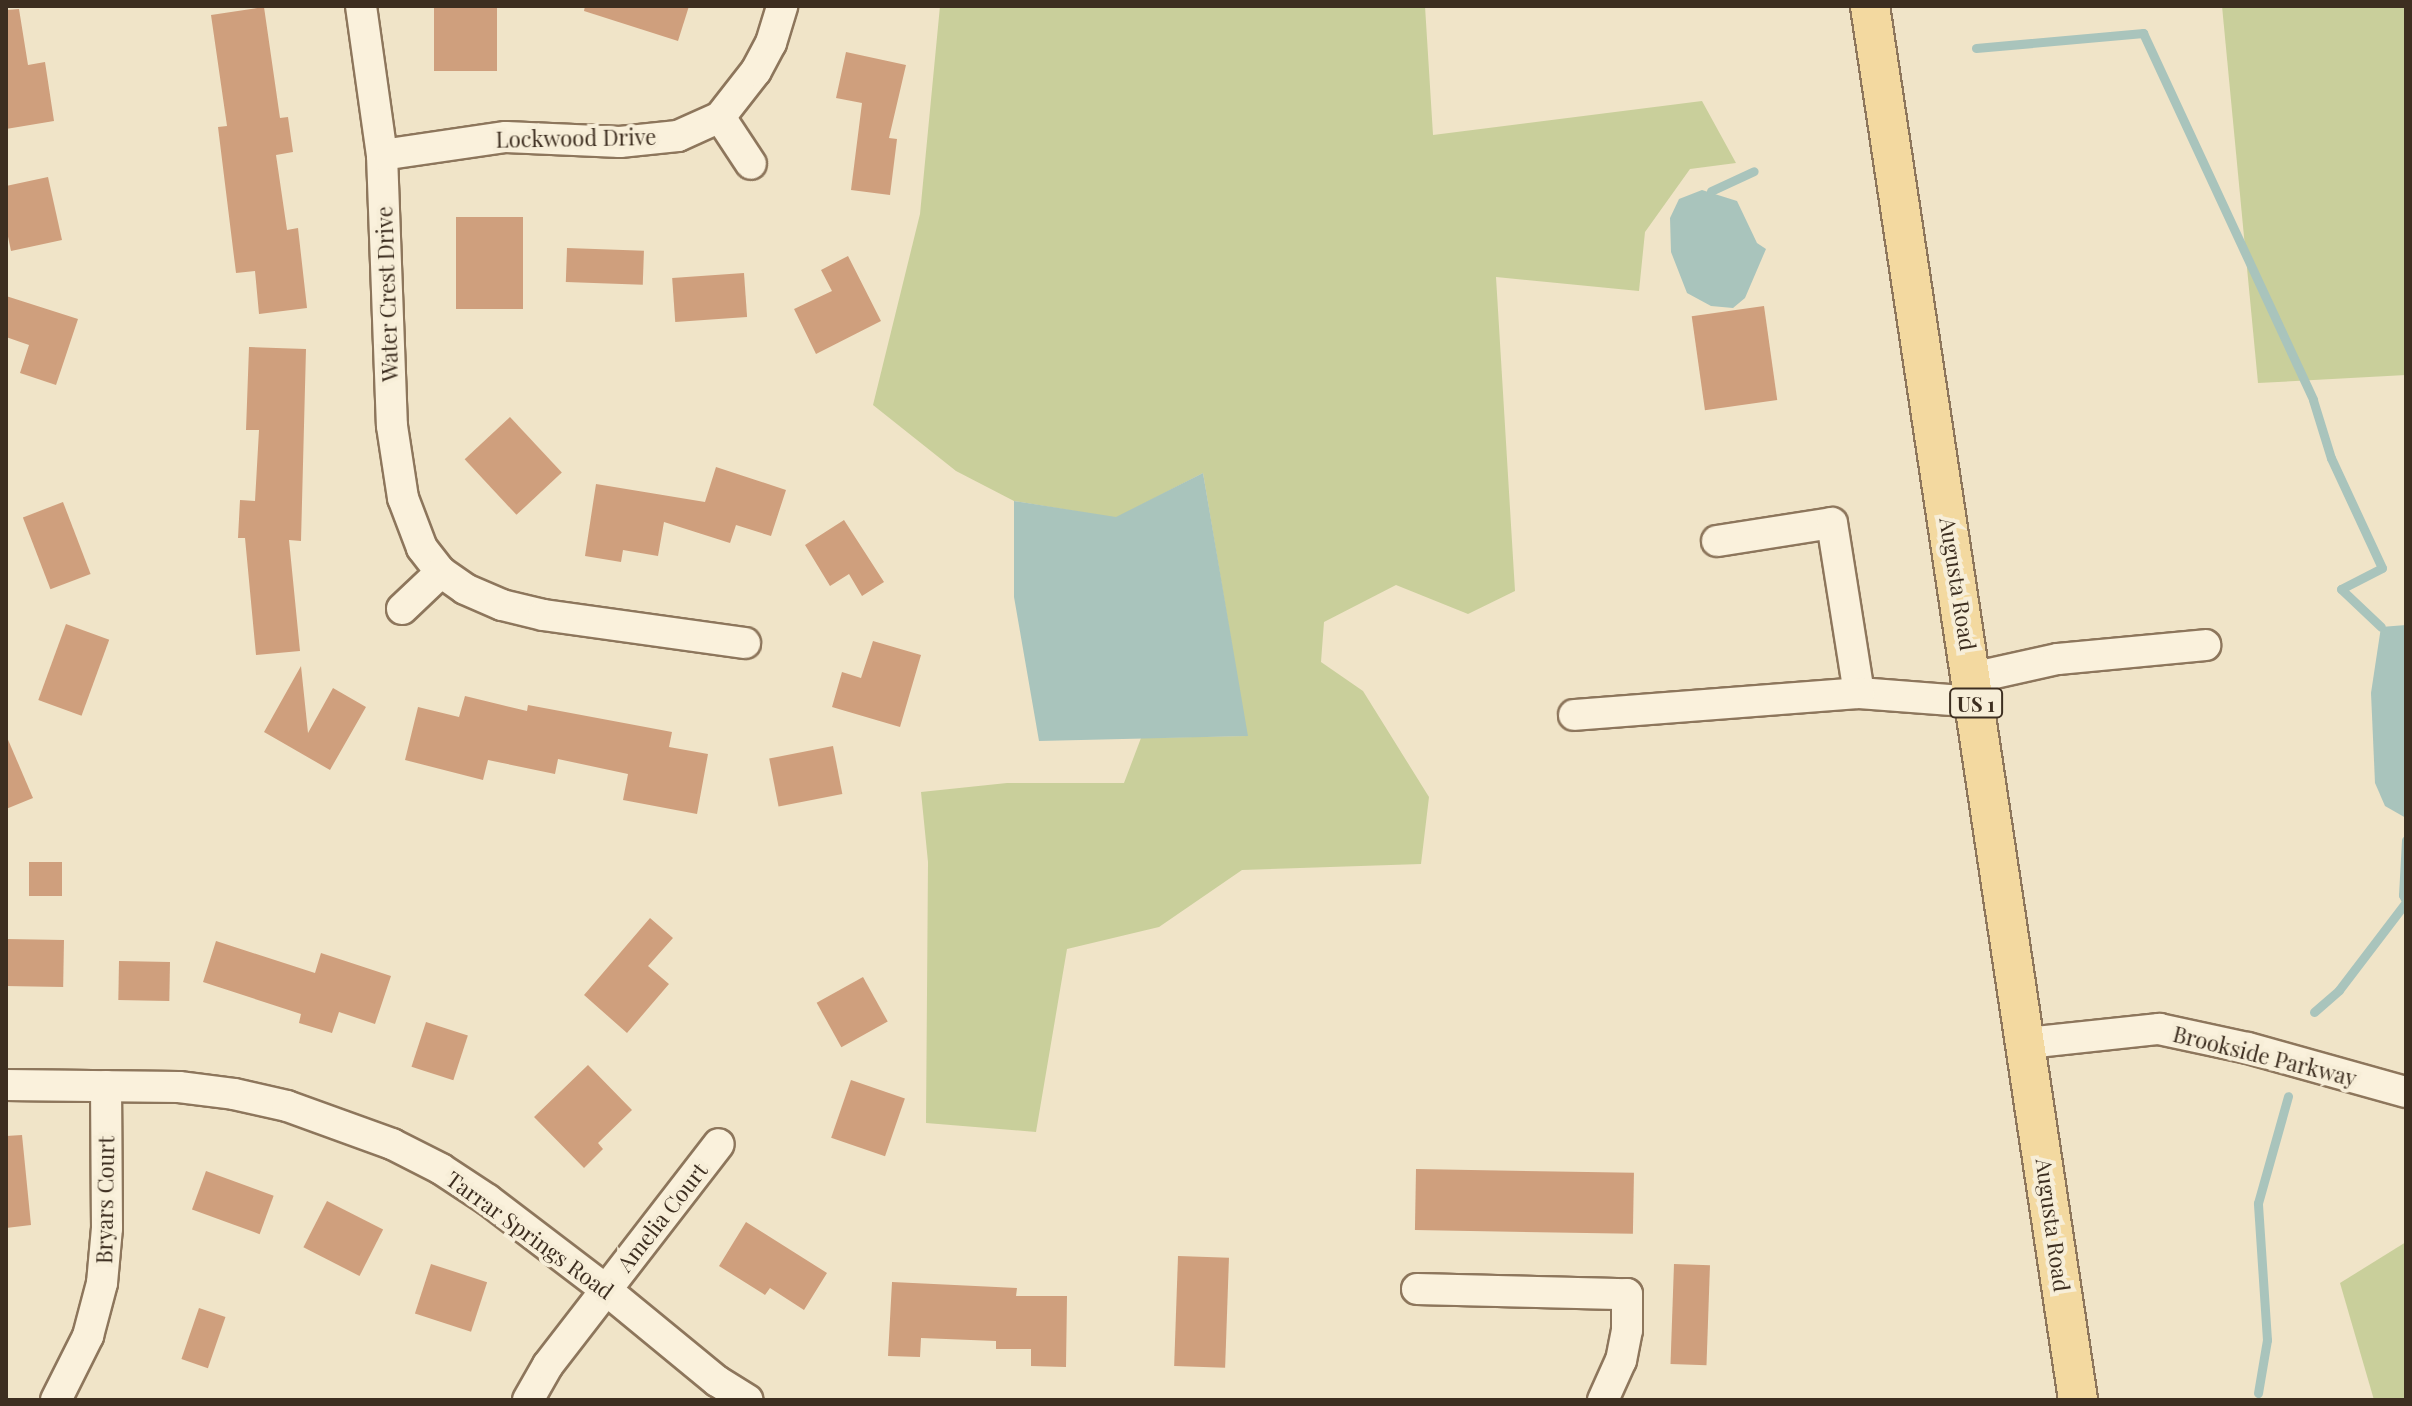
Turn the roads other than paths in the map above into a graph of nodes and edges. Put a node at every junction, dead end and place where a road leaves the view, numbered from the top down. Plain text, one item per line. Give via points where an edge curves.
1 (361, 6) edge
2 (782, 6) edge
3 (1870, 6) edge
4 (720, 117) junction
5 (382, 155) junction
6 (751, 164) dead end
7 (1717, 541) dead end
8 (441, 572) junction
9 (402, 609) dead end
10 (745, 643) dead end
11 (2205, 645) dead end
12 (1974, 690) junction
13 (1859, 693) junction
14 (1574, 715) dead end
15 (2027, 1043) junction
16 (6, 1085) edge
17 (106, 1086) junction
18 (2406, 1092) edge
19 (719, 1144) dead end
20 (605, 1289) junction
21 (1417, 1289) dead end
22 (56, 1400) edge
23 (528, 1400) edge
24 (747, 1400) edge
25 (1603, 1400) edge
26 (2078, 1400) edge

1 - 5 street, Water Crest Drive
2 - 4 street, Lockwood Drive via 756,71
3 - 12 main road, Augusta Road / US 1
4 - 5 street, Lockwood Drive via 678,136 620,142 506,137
4 - 6 street
5 - 8 street, Water Crest Drive via 392,426 409,522
7 - 13 street via 1832,523
8 - 9 street
8 - 10 street, Water Crest Drive via 502,605 543,615
11 - 12 street via 2058,659
12 - 13 street
12 - 15 main road, Augusta Road / US 1
13 - 14 street
15 - 18 street, Brookside Parkway via 2159,1029
15 - 26 main road, Augusta Road / US 1
16 - 17 street, Tarrar Springs Road
17 - 20 street, Tarrar Springs Road via 234,1094 354,1128 441,1169
17 - 22 street, Bryars Court via 102,1283 88,1336
19 - 20 street, Amelia Court
20 - 23 street, Amelia Court
20 - 24 street, Tarrar Springs Road
21 - 25 street via 1627,1294 1621,1360

